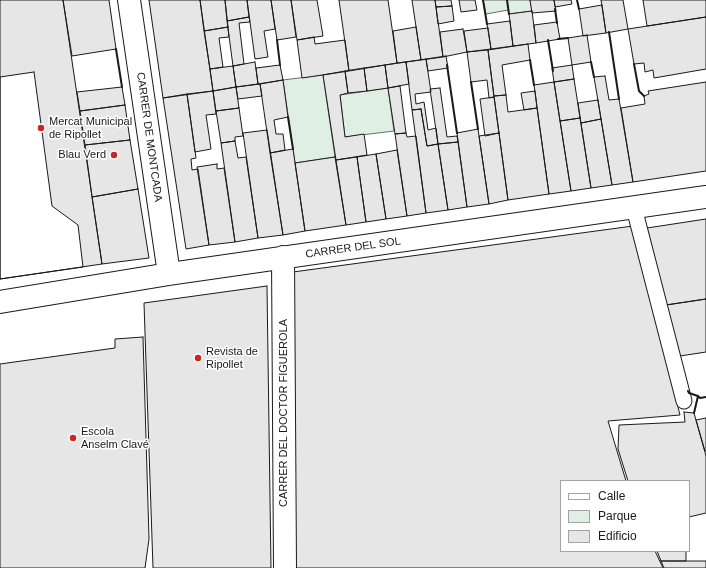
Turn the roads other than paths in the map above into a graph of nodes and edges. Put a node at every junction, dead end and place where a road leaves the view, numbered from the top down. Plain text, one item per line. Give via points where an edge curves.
1 (129, 0) edge
2 (706, 197) edge
3 (634, 208) junction
4 (283, 257) junction
5 (169, 274) junction
6 (0, 302) edge
7 (684, 401) dead end
8 (285, 568) edge

1 - 5 street, CARRER DE MONTCADA
2 - 3 street, CARRER DEL SOL
3 - 4 street, CARRER DEL SOL
3 - 7 lane
4 - 5 street, CARRER DEL SOL
4 - 8 street, CARRER DEL DOCTOR FIGUEROLA
5 - 6 street, CARRER DEL SOL

